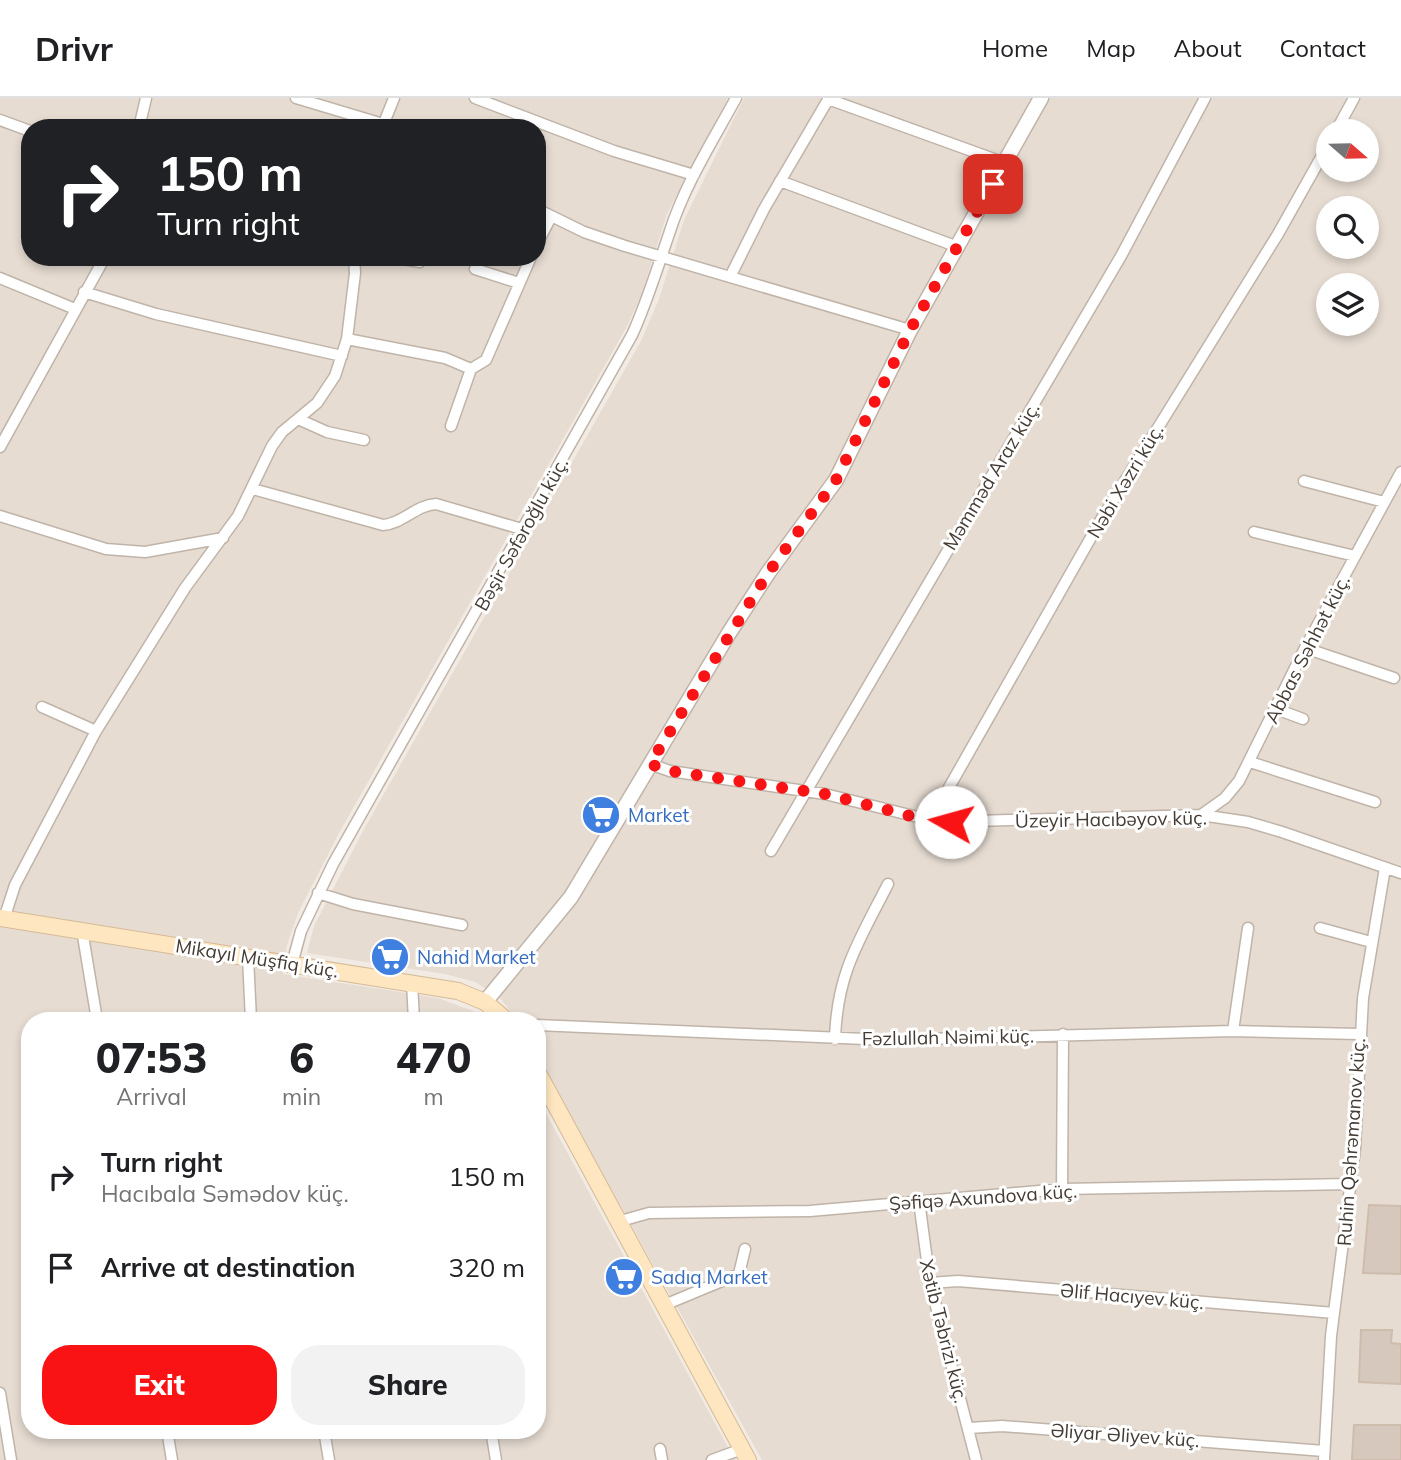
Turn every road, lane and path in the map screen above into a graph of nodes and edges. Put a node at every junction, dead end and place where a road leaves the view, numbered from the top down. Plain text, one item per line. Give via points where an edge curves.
1 (146, 98) edge
2 (296, 98) edge
3 (394, 98) edge
4 (475, 98) edge
5 (736, 98) edge
6 (829, 98) edge
7 (1041, 98) edge
8 (1205, 98) edge
9 (1354, 98) edge
10 (141, 119) edge
11 (360, 119) edge
12 (385, 119) edge
13 (530, 119) edge
14 (1343, 119) edge
15 (0, 120) edge
16 (546, 125) edge
17 (21, 128) edge
18 (1005, 163) junction
19 (1316, 166) edge
20 (694, 175) junction
21 (780, 181) junction
22 (546, 214) edge
23 (551, 216) junction
24 (546, 226) edge
25 (958, 247) junction
26 (663, 258) junction
27 (100, 266) edge
28 (355, 266) edge
29 (527, 266) edge
30 (475, 269) dead end
31 (730, 276) junction
32 (0, 278) edge
33 (519, 283) junction
34 (84, 292) junction
35 (75, 309) junction
36 (910, 330) junction
37 (347, 339) junction
38 (342, 356) junction
39 (471, 369) junction
40 (298, 419) junction
41 (451, 426) dead end
42 (364, 440) dead end
43 (0, 447) edge
44 (1401, 472) edge
45 (1304, 481) dead end
46 (253, 489) junction
47 (1384, 502) junction
48 (0, 516) edge
49 (524, 530) junction
50 (1254, 532) dead end
51 (223, 538) junction
52 (1355, 556) junction
53 (1305, 648) junction
54 (1394, 678) dead end
55 (42, 708) dead end
56 (1276, 709) junction
57 (1303, 719) dead end
58 (96, 731) junction
59 (1250, 762) junction
60 (650, 764) junction
61 (807, 791) junction
62 (1375, 802) dead end
63 (1201, 815) junction
64 (930, 821) junction
65 (771, 851) dead end
66 (1385, 868) junction
67 (1401, 873) edge
68 (888, 884) dead end
69 (318, 893) junction
70 (2, 919) edge
71 (462, 925) dead end
72 (1248, 928) dead end
73 (1320, 928) dead end
74 (82, 930) junction
75 (1371, 942) junction
76 (248, 957) junction
77 (292, 964) junction
78 (412, 983) junction
79 (485, 1002) junction
80 (96, 1012) edge
81 (251, 1012) edge
82 (414, 1012) edge
83 (497, 1012) edge
84 (546, 1025) edge
85 (1233, 1031) junction
86 (1063, 1034) junction
87 (1359, 1034) junction
88 (835, 1040) junction
89 (546, 1088) edge
90 (1351, 1184) junction
91 (1062, 1189) junction
92 (919, 1201) junction
93 (617, 1222) junction
94 (745, 1249) dead end
95 (930, 1283) junction
96 (662, 1306) junction
97 (1334, 1313) junction
98 (0, 1393) edge
99 (969, 1428) junction
100 (168, 1439) edge
101 (326, 1439) edge
102 (492, 1439) edge
103 (745, 1455) edge
104 (1324, 1455) edge
105 (11, 1460) edge
106 (172, 1460) edge
107 (329, 1460) edge
108 (496, 1460) edge
109 (712, 1460) edge
110 (976, 1460) edge

1 - 10 street
2 - 11 street
3 - 12 street
4 - 13 street
5 - 20 street, Bəşir Səfəroğlu küç.
6 - 18 street
6 - 21 street
7 - 18 street
8 - 61 street, Məmməd Araz küç. via 1121,256
9 - 14 street
15 - 17 street
16 - 20 street
18 - 25 street
19 - 64 street, Nəbi Xəzri küç. via 1102,517
20 - 26 street, Bəşir Səfəroğlu küç.
21 - 25 street
21 - 31 street
22 - 23 street
23 - 24 street
23 - 26 street
25 - 36 street
26 - 31 street
26 - 49 street, Bəşir Səfəroğlu küç. via 632,335
27 - 34 street
28 - 37 street
29 - 33 street
30 - 33 street
31 - 36 street
32 - 35 street
33 - 39 street via 486,360
34 - 35 street
34 - 38 street via 181,321
35 - 43 street
36 - 60 street via 836,480 768,573
37 - 38 street
37 - 39 street via 445,358
38 - 40 street via 317,403
39 - 41 street
40 - 42 street via 327,432
40 - 46 street via 272,446
44 - 47 street, Abbas Səhhət küç.
45 - 47 street
46 - 49 street via 383,524 436,504
46 - 51 street
47 - 52 street, Abbas Səhhət küç.
48 - 51 street via 106,549 145,552
49 - 69 street, Bəşir Səfəroğlu küç.
50 - 52 street
51 - 58 street via 185,588
52 - 53 street, Abbas Səhhət küç.
53 - 54 street
53 - 56 street, Abbas Səhhət küç.
55 - 58 street
56 - 57 street
56 - 59 street, Abbas Səhhət küç.
58 - 70 street via 15,885
59 - 62 street
59 - 63 street, Abbas Səhhət küç. via 1225,798
60 - 61 street, Üzeyir Hacıbəyov küç. via 670,771
60 - 79 street via 571,897
61 - 64 street, Üzeyir Hacıbəyov küç.
61 - 65 street, Məmməd Araz küç.
63 - 64 street, Üzeyir Hacıbəyov küç.
63 - 66 street, Üzeyir Hacıbəyov küç. via 1270,828
66 - 67 street, Üzeyir Hacıbəyov küç.
66 - 75 street, Ruhin Qəhrəmanov küç.
68 - 88 street via 844,972
69 - 71 street
69 - 77 street, Bəşir Səfəroğlu küç.
70 - 74 main road, Mikayıl Müşfiq küç.
72 - 85 street
73 - 75 street
74 - 76 main road, Mikayıl Müşfiq küç.
74 - 80 street
75 - 87 street, Ruhin Qəhrəmanov küç.
76 - 77 main road, Mikayıl Müşfiq küç.
76 - 81 street
77 - 78 main road, Mikayıl Müşfiq küç.
78 - 79 main road, Mikayıl Müşfiq küç. via 458,991
78 - 82 street
79 - 83 main road, Mikayıl Müşfiq küç.
84 - 88 street, Fəzlullah Nəimi küç.
85 - 86 street, Fəzlullah Nəimi küç.
85 - 87 street, Fəzlullah Nəimi küç.
86 - 88 street, Fəzlullah Nəimi küç.
86 - 91 street
87 - 90 street, Ruhin Qəhrəmanov küç.
89 - 93 main road
90 - 91 street, Şəfiqə Axundova küç.
90 - 97 street, Ruhin Qəhrəmanov küç.
91 - 92 street, Şəfiqə Axundova küç.
92 - 93 street, Şəfiqə Axundova küç. via 810,1212 649,1213
92 - 95 street, Xətib Təbrizi küç.
93 - 96 main road
94 - 96 street via 739,1274
95 - 97 street, Əlif Hacıyev küç. via 958,1281
95 - 99 street, Xətib Təbrizi küç.
96 - 103 main road
97 - 104 street, Ruhin Qəhrəmanov küç.
98 - 105 street
99 - 104 street, Əliyar Əliyev küç. via 1002,1426
99 - 110 street, Xətib Təbrizi küç.
100 - 106 street
101 - 107 street
102 - 108 street
103 - 109 street

